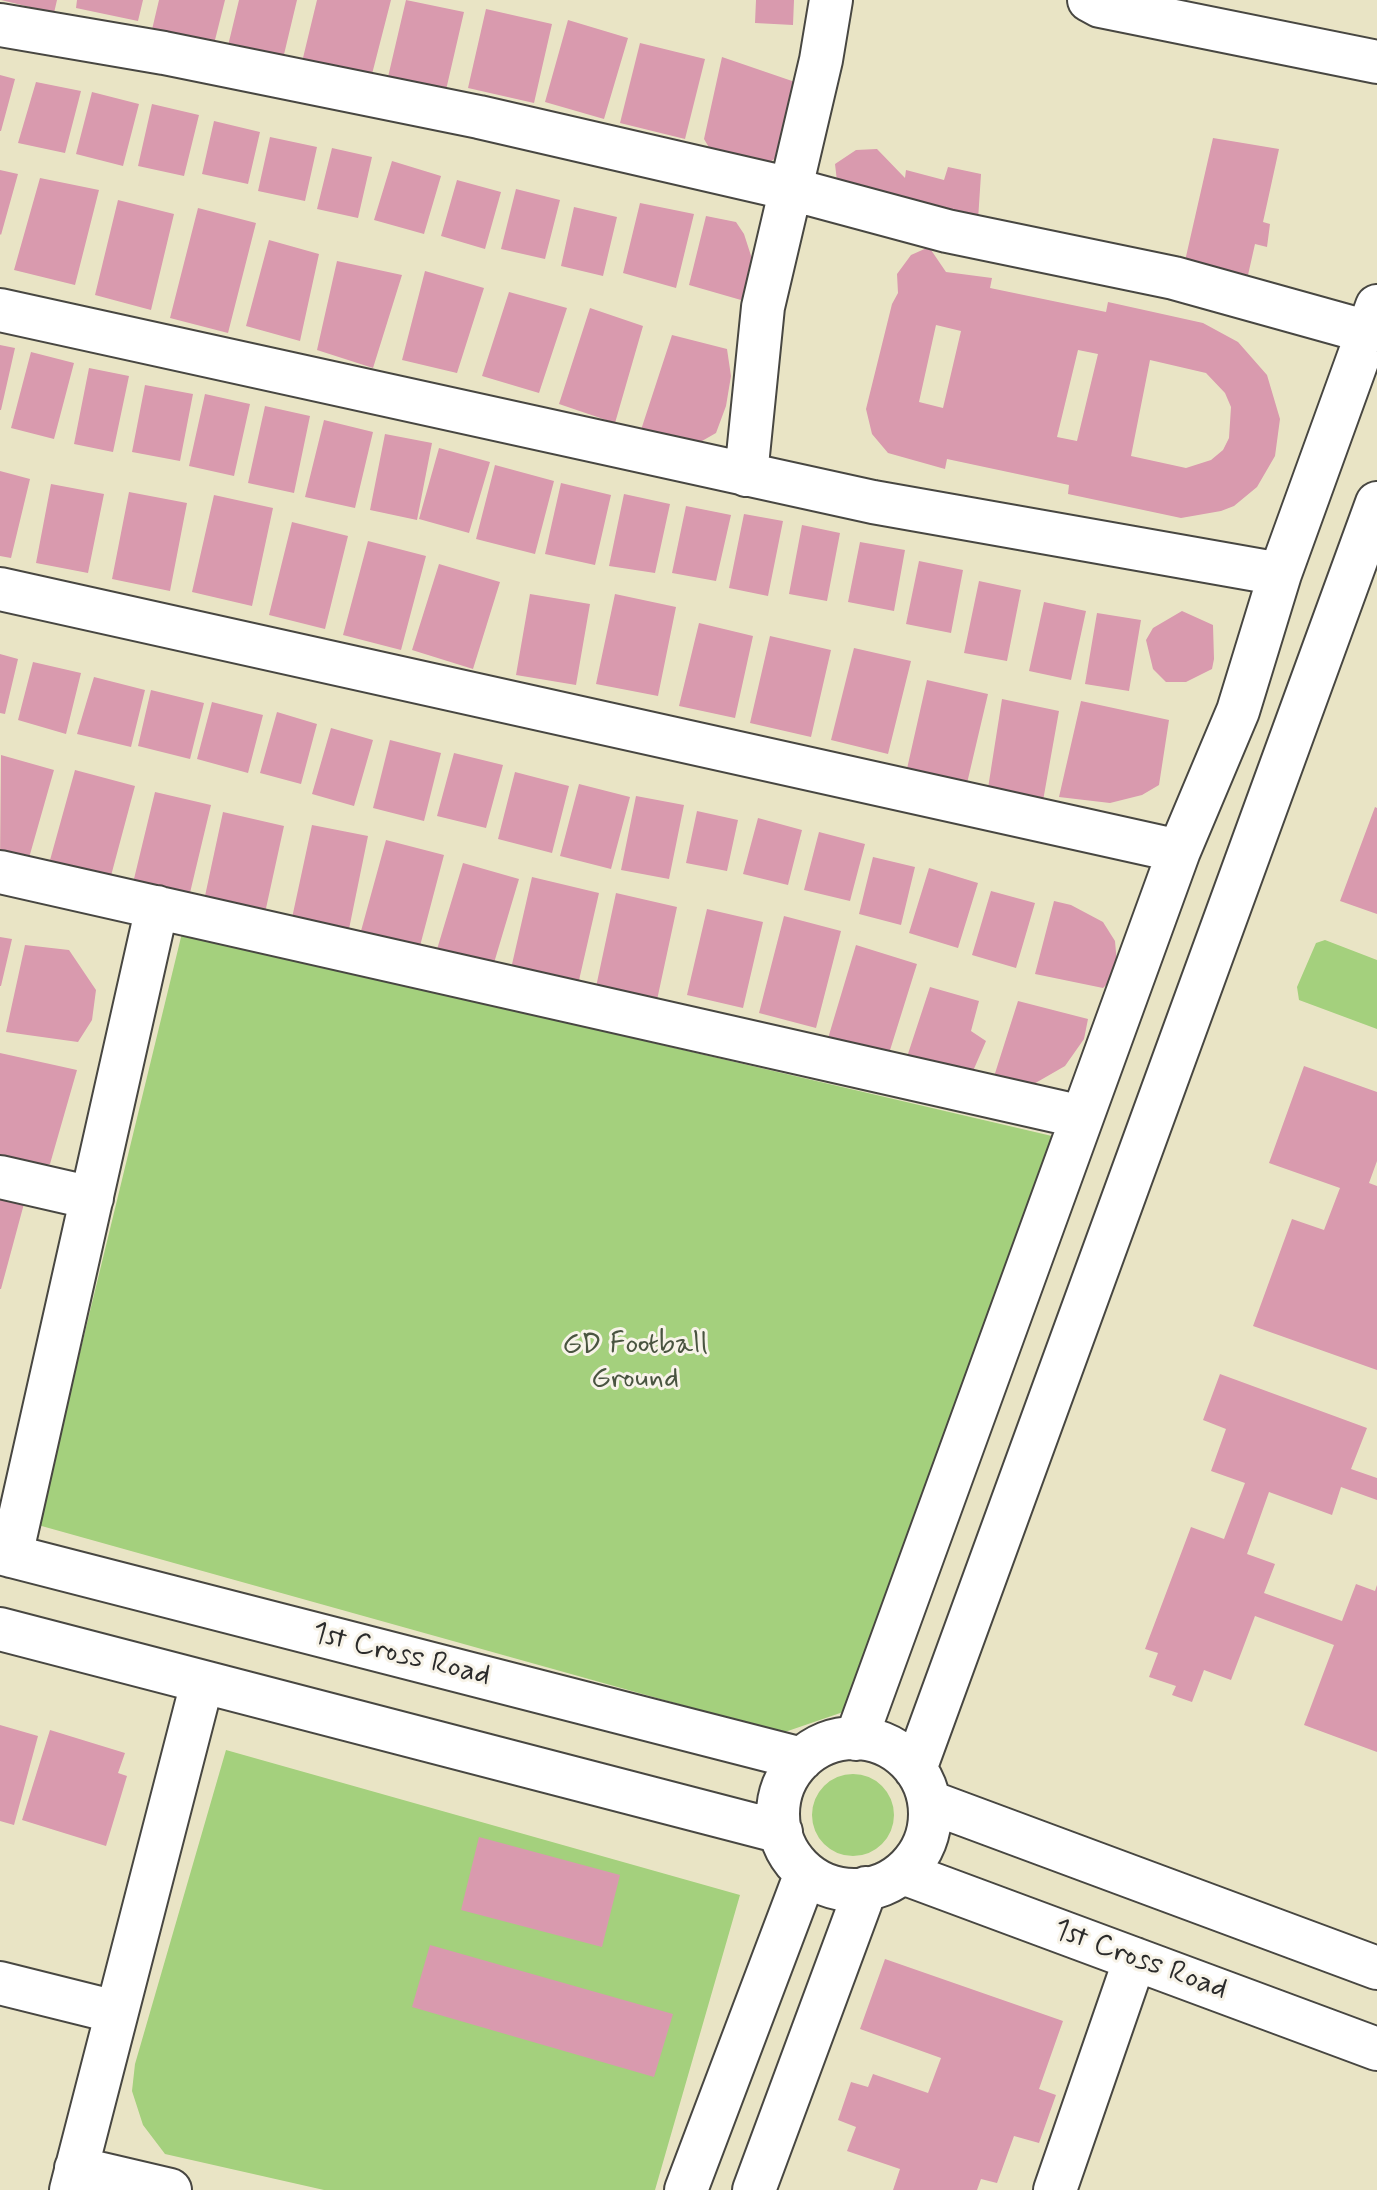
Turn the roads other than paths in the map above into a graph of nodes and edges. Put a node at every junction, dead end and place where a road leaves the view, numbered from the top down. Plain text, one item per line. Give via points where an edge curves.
1 (831, 0) edge
2 (1089, 0) edge
3 (0, 25) edge
4 (1377, 62) edge
5 (791, 189) junction
6 (0, 310) edge
7 (1372, 319) edge
8 (1360, 408) edge
9 (746, 475) junction
10 (1377, 503) edge
11 (1280, 574) junction
12 (0, 589) edge
13 (1179, 851) junction
14 (0, 872) edge
15 (157, 907) junction
16 (1082, 1117) junction
17 (0, 1177) edge
18 (92, 1198) junction
19 (6, 1554) edge
20 (0, 1629) edge
21 (202, 1683) junction
22 (856, 1739) junction
23 (802, 1759) junction
24 (923, 1786) junction
25 (781, 1832) junction
26 (806, 1873) junction
27 (884, 1881) junction
28 (1135, 1959) junction
29 (1377, 1968) edge
30 (0, 1983) edge
31 (116, 2012) junction
32 (1373, 2035) edge
33 (74, 2179) edge
34 (170, 2190) edge
35 (686, 2190) edge
36 (754, 2190) edge
37 (1055, 2190) edge

1 - 5 street
2 - 4 street
3 - 5 street via 479,117
5 - 7 street via 947,231
5 - 9 street via 763,307
6 - 9 street
7 - 8 street
8 - 11 street
9 - 11 street
10 - 24 street
11 - 13 street via 1238,711
12 - 13 street
13 - 16 street
14 - 15 street
15 - 16 street
15 - 18 street
16 - 22 street
17 - 18 street
18 - 19 street
19 - 23 street, 1st Cross Road
20 - 21 street
21 - 25 street
21 - 31 street
22 - 23 street via 838,1740
22 - 24 street via 890,1746
23 - 25 street via 781,1791
24 - 27 street via 929,1830 919,1855
24 - 29 street
25 - 26 street via 786,1850
26 - 27 street via 825,1885 851,1891
26 - 35 street
27 - 28 street, 1st Cross Road
27 - 36 street
28 - 32 street, 1st Cross Road
28 - 37 street
30 - 31 street
31 - 33 street
33 - 34 street

